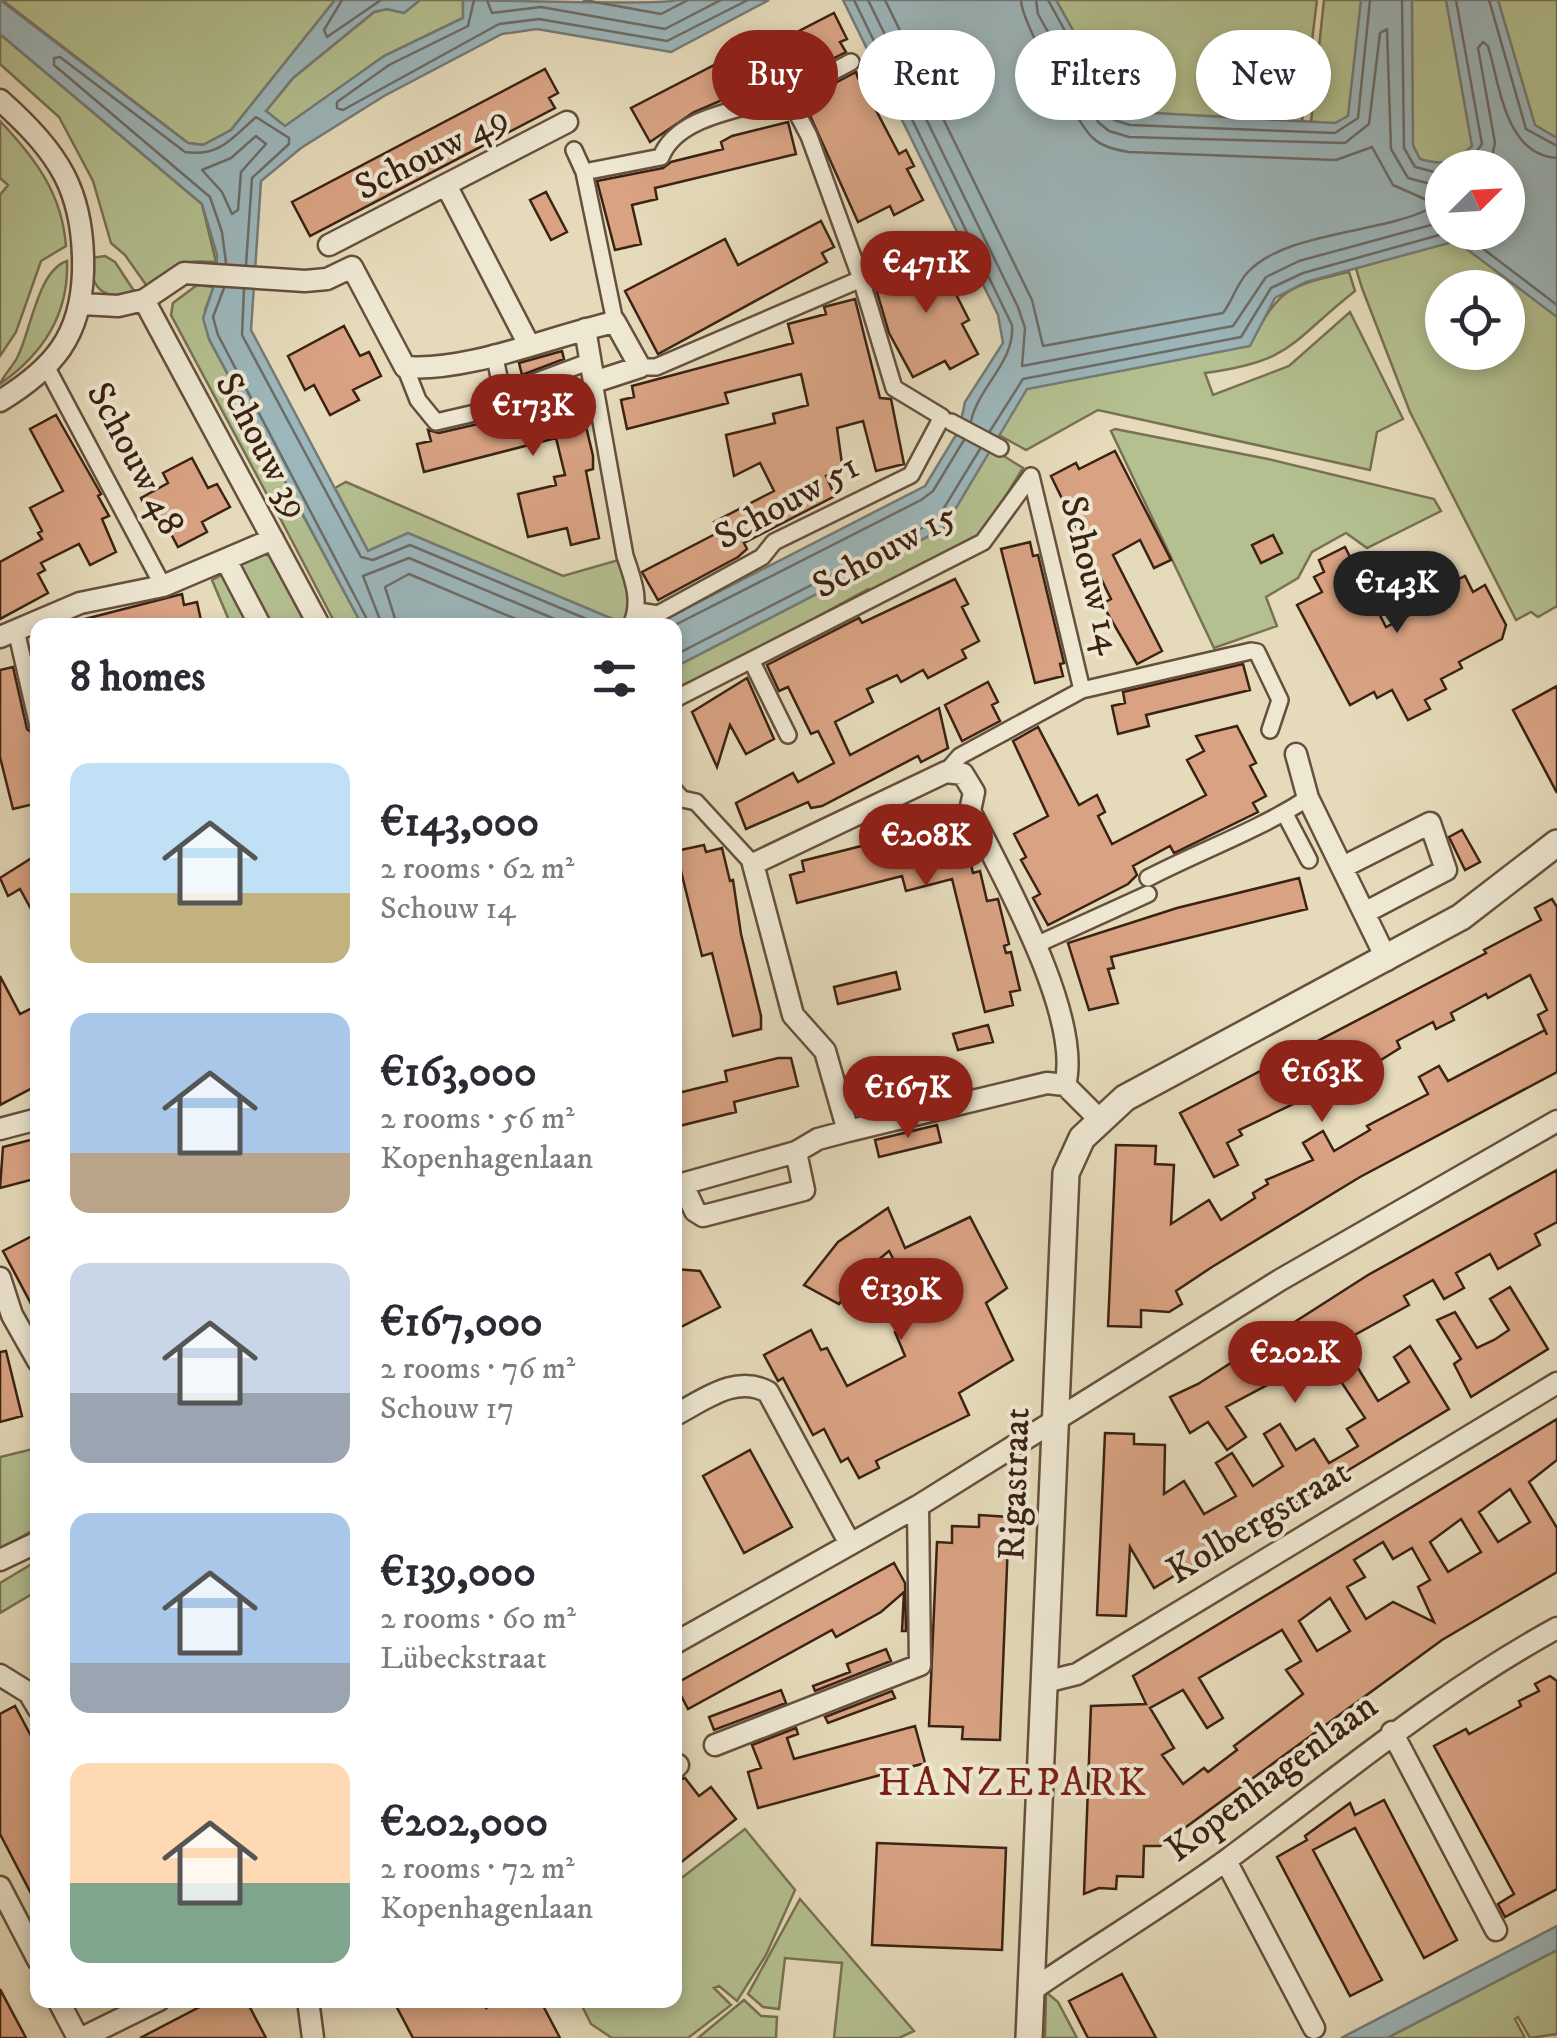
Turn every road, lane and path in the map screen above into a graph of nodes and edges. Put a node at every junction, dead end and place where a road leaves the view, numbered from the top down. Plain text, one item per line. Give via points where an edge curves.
1 (851, 62) dead end
2 (838, 68) edge
3 (0, 100) edge
4 (712, 120) edge
5 (800, 120) edge
6 (567, 122) dead end
7 (574, 150) dead end
8 (584, 172) junction
9 (446, 185) junction
10 (329, 246) dead end
11 (861, 279) junction
12 (144, 300) junction
13 (82, 304) junction
14 (615, 322) junction
15 (585, 328) junction
16 (528, 343) junction
17 (494, 353) junction
18 (46, 366) junction
19 (406, 366) junction
20 (640, 368) junction
21 (591, 372) junction
22 (504, 393) junction
23 (0, 401) edge
24 (946, 420) junction
25 (1000, 448) dead end
26 (1030, 476) joint
27 (273, 538) junction
28 (227, 562) junction
29 (164, 586) junction
30 (46, 618) edge
31 (256, 618) edge
32 (314, 618) edge
33 (634, 618) edge
34 (639, 618) edge
35 (8, 634) edge
36 (752, 662) junction
37 (1082, 690) junction
38 (682, 696) edge
39 (30, 701) edge
40 (1270, 730) dead end
41 (788, 735) dead end
42 (1296, 754) dead end
43 (946, 772) junction
44 (1308, 798) junction
45 (682, 799) edge
46 (1285, 814) junction
47 (1557, 843) edge
48 (1308, 860) dead end
49 (753, 864) junction
50 (1345, 866) junction
51 (1366, 912) junction
52 (1038, 944) junction
53 (1387, 960) junction
54 (1066, 1085) junction
55 (1099, 1119) junction
56 (30, 1121) edge
57 (1557, 1121) edge
58 (0, 1129) edge
59 (848, 1132) junction
60 (796, 1152) junction
61 (682, 1185) edge
62 (682, 1191) edge
63 (0, 1278) edge
64 (30, 1347) edge
65 (1557, 1382) edge
66 (682, 1411) edge
67 (1055, 1423) junction
68 (918, 1506) junction
69 (850, 1542) junction
70 (30, 1546) edge
71 (0, 1560) edge
72 (1557, 1628) edge
73 (682, 1639) edge
74 (0, 1675) edge
75 (1045, 1682) junction
76 (30, 1692) edge
77 (1392, 1732) junction
78 (715, 1745) dead end
79 (1226, 1861) junction
80 (0, 1887) edge
81 (1496, 1930) dead end
82 (30, 1945) edge
83 (1032, 1990) junction
84 (63, 2008) edge
85 (150, 2008) edge
86 (309, 2008) edge
87 (1314, 2028) dead end
88 (123, 2029) edge
89 (80, 2038) edge
90 (312, 2038) edge
91 (1029, 2038) edge

1 - 2 street
3 - 13 street via 36,132 79,204
4 - 8 street via 667,140 660,156
5 - 11 street
6 - 9 street, Schouw 49
7 - 8 street
8 - 14 street
9 - 10 street, Schouw 49
9 - 16 street
11 - 20 street via 656,367
11 - 24 street via 894,388
12 - 13 street
12 - 19 street via 184,273 327,279 352,268
12 - 27 street, Schouw 39
13 - 18 street via 70,338
14 - 15 street
14 - 20 street
15 - 16 street
15 - 21 street, Schouw 51
16 - 17 street
17 - 19 street via 427,368
17 - 22 street
18 - 23 street
18 - 29 street, Schouw 48
19 - 22 street via 418,400 436,422 505,406
20 - 21 street
21 - 22 street
21 - 33 street, Schouw 51
24 - 25 street
24 - 34 street, Schouw 51 via 911,475 774,542 762,556 658,614
26 - 36 street, Schouw 15 via 983,542
26 - 37 street, Schouw 14
27 - 28 street, Schouw 48
27 - 32 street, Schouw 39
28 - 29 street, Schouw 48
28 - 31 street, Schouw 48
29 - 30 street, Schouw 48
35 - 39 street, Schouw 48
36 - 38 street, Schouw 15
36 - 41 street
37 - 40 street, Schouw 14 via 1257,652 1280,700
37 - 43 street, Schouw 14 via 960,756
42 - 44 street
43 - 49 street, Schouw 14
43 - 52 street via 963,774 974,792 970,811
44 - 46 street
44 - 50 street
45 - 49 street via 696,802
46 - 48 street
46 - 52 street
47 - 53 street, Rigastraat via 1461,917
49 - 59 street via 793,1015 825,1051
50 - 51 street
50 - 51 street via 1430,823 1446,870
51 - 53 street
52 - 54 street via 1072,1061
53 - 55 street, Rigastraat via 1125,1098
54 - 55 street
54 - 59 street via 1046,1083
55 - 67 street, Rigastraat via 1066,1173
56 - 58 street
57 - 67 street via 1280,1280
59 - 60 street
60 - 61 street
60 - 62 street via 804,1190 703,1216
63 - 64 street
65 - 75 street, Kolbergstraat via 1077,1674
66 - 69 street via 732,1386 752,1383 768,1392
67 - 68 street
67 - 75 street, Rigastraat
68 - 69 street
68 - 78 street via 920,1666
69 - 73 street
70 - 71 street
72 - 77 street, Kopenhagenlaan via 1486,1666
74 - 76 street
75 - 83 street, Rigastraat
77 - 79 street, Kopenhagenlaan
77 - 81 street
79 - 83 street, Kopenhagenlaan
79 - 87 street
80 - 82 street
83 - 91 street, Rigastraat
84 - 89 street
85 - 88 street
86 - 90 street
88 - 89 street

